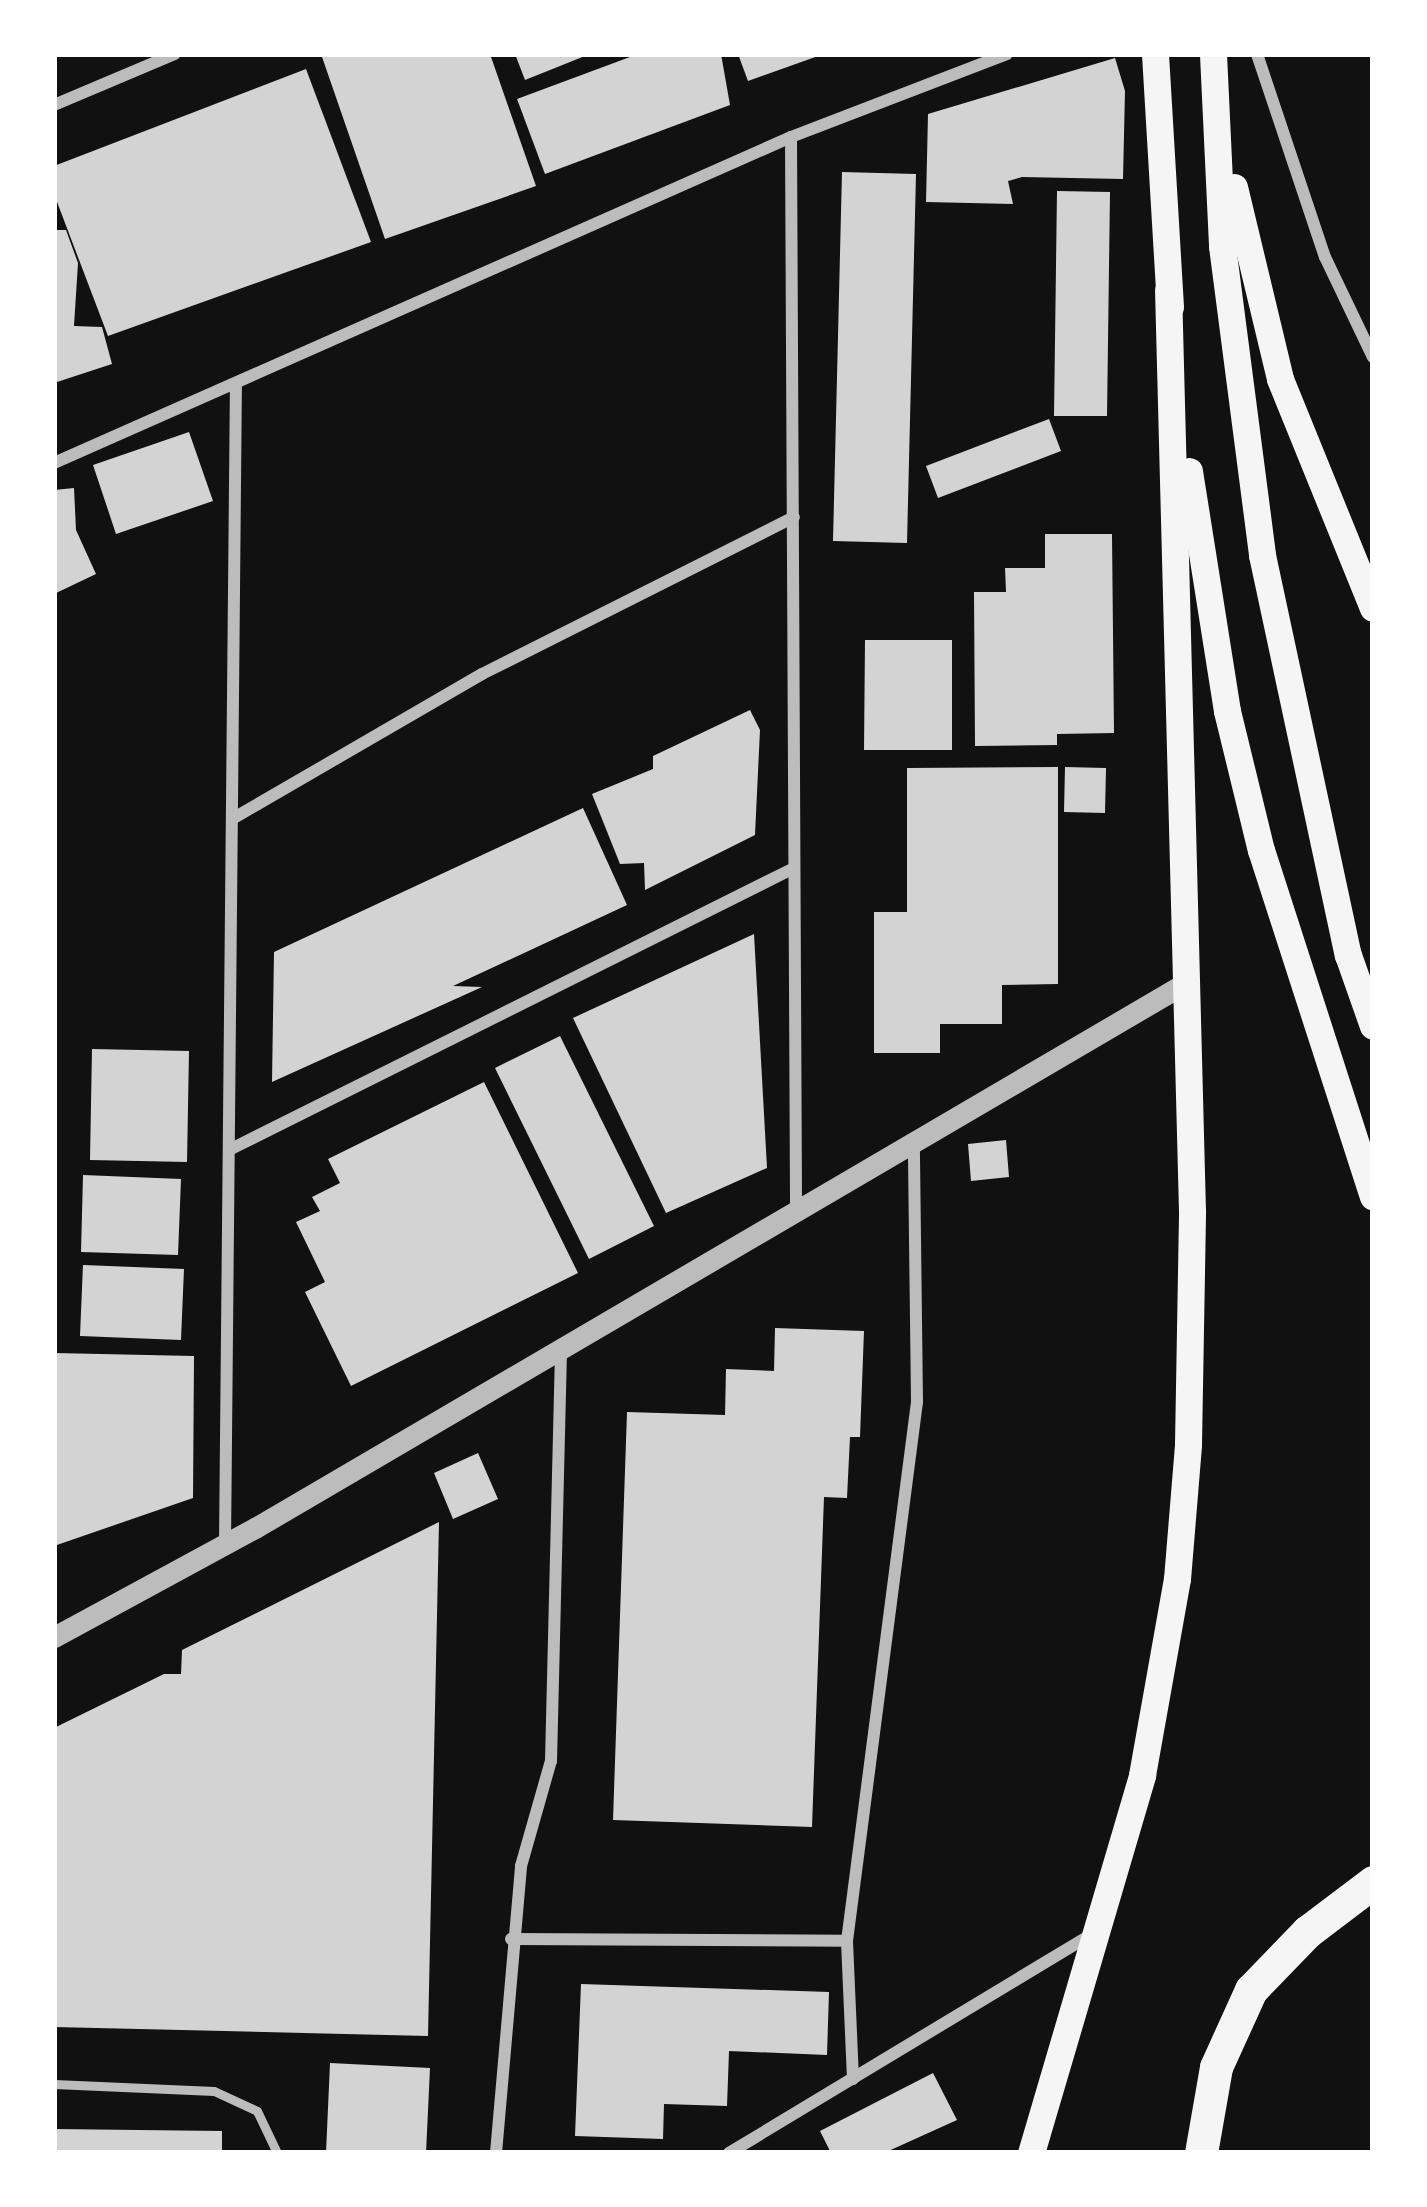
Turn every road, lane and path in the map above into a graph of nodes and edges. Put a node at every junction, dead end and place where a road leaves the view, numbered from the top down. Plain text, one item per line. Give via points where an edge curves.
1 (175, 54) edge
2 (1007, 54) edge
3 (1155, 54) edge
4 (1215, 54) edge
5 (1257, 54) edge
6 (54, 105) edge
7 (790, 137) junction
8 (1168, 290) junction
9 (1373, 357) edge
10 (236, 382) junction
11 (54, 463) edge
12 (794, 517) junction
13 (1373, 608) edge
14 (232, 819) junction
15 (794, 868) junction
16 (1187, 982) junction
17 (1373, 1026) edge
18 (914, 1142) junction
19 (229, 1150) junction
20 (1373, 1196) edge
21 (796, 1211) junction
22 (561, 1348) junction
23 (225, 1545) junction
24 (54, 1636) edge
25 (1373, 1882) edge
26 (1102, 1929) junction
27 (511, 1939) junction
28 (847, 1941) junction
29 (854, 2079) junction
30 (54, 2084) edge
31 (277, 2153) edge
32 (496, 2153) edge
33 (729, 2153) edge
34 (1031, 2153) edge
35 (1201, 2153) edge

1 - 6 street
2 - 7 street
3 - 8 main road
4 - 13 main road via 1247,263 1280,379
4 - 17 main road via 1222,246 1262,555 1331,885
5 - 9 street via 1324,257
7 - 10 street
7 - 12 street
8 - 16 main road
8 - 20 main road via 1199,558 1227,711 1267,871
10 - 11 street
10 - 14 street
12 - 14 street via 482,674
12 - 15 street
14 - 19 street
15 - 19 street
15 - 21 street
16 - 18 street
16 - 26 main road via 1189,1420 1177,1579 1142,1774
18 - 21 street
18 - 28 street via 917,1402
19 - 23 street
21 - 22 street
22 - 23 street
22 - 27 street via 551,1761 520,1866
23 - 24 street
25 - 35 highway via 1251,1990 1216,2067
26 - 29 street
26 - 34 main road
27 - 28 street
27 - 32 street
28 - 29 street
29 - 33 street
30 - 31 lane via 214,2091 256,2111

